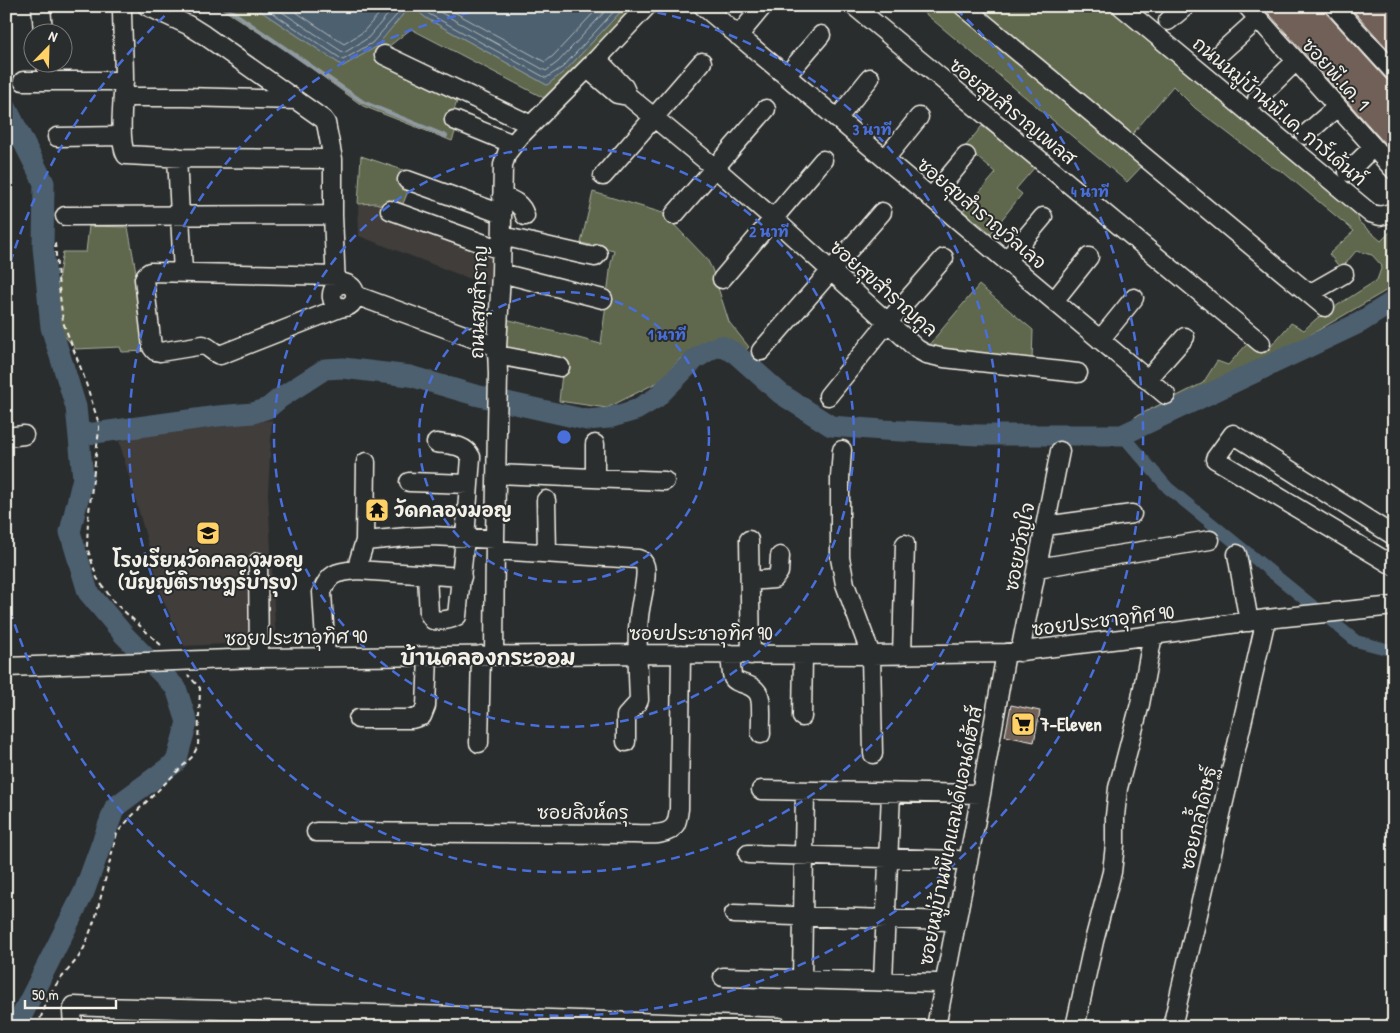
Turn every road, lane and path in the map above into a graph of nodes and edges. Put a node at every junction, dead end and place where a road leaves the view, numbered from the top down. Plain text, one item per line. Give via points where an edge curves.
1 (41, 6) edge
2 (122, 6) edge
3 (147, 6) edge
4 (647, 6) edge
5 (703, 6) edge
6 (763, 6) edge
7 (854, 6) edge
8 (962, 6) edge
9 (1121, 6) edge
10 (1186, 6) edge
11 (1334, 6) edge
12 (1253, 13) edge
13 (1168, 21) dead end
14 (42, 22) edge
15 (821, 35) dead end
16 (738, 36) junction
17 (384, 55) dead end
18 (1218, 56) dead end
19 (1296, 61) junction
20 (702, 62) dead end
21 (592, 64) junction
22 (45, 72) edge
23 (51, 72) edge
24 (1394, 72) edge
25 (786, 76) junction
26 (870, 78) dead end
27 (23, 81) dead end
28 (123, 89) junction
29 (1257, 99) dead end
30 (296, 100) junction
31 (1337, 107) junction
32 (766, 109) dead end
33 (654, 117) junction
34 (919, 117) dead end
35 (837, 119) junction
36 (454, 120) dead end
37 (531, 125) junction
38 (1305, 135) dead end
39 (122, 136) junction
40 (57, 137) dead end
41 (513, 144) junction
42 (1373, 147) junction
43 (966, 156) dead end
44 (177, 158) junction
45 (333, 159) junction
46 (885, 159) junction
47 (823, 160) dead end
48 (715, 168) junction
49 (1394, 170) edge
50 (1348, 172) dead end
51 (603, 176) dead end
52 (407, 180) dead end
53 (502, 196) junction
54 (931, 198) junction
55 (390, 210) dead end
56 (882, 212) dead end
57 (1394, 212) edge
58 (502, 214) junction
59 (180, 215) junction
60 (333, 215) junction
61 (674, 215) dead end
62 (65, 216) dead end
63 (525, 216) dead end
64 (1043, 217) dead end
65 (774, 219) junction
66 (55, 243) dead end
67 (502, 243) junction
68 (598, 254) dead end
69 (1089, 257) dead end
70 (944, 258) dead end
71 (1006, 261) junction
72 (831, 270) junction
73 (183, 273) junction
74 (501, 273) junction
75 (1344, 274) dead end
76 (722, 280) dead end
77 (336, 281) junction
78 (356, 294) junction
79 (1309, 294) junction
80 (1134, 298) dead end
81 (603, 300) dead end
82 (1054, 301) junction
83 (342, 307) junction
84 (1325, 307) dead end
85 (887, 323) junction
86 (1185, 337) dead end
87 (1100, 340) junction
88 (1262, 344) dead end
89 (497, 351) junction
90 (761, 351) dead end
91 (560, 367) dead end
92 (1078, 373) dead end
93 (1147, 380) junction
94 (1166, 395) dead end
95 (828, 396) dead end
96 (24, 435) dead end
97 (6, 437) edge
98 (436, 443) dead end
99 (595, 444) dead end
100 (842, 450) dead end
101 (1060, 451) dead end
102 (366, 462) dead end
103 (496, 474) junction
104 (595, 478) junction
105 (665, 481) dead end
106 (409, 482) dead end
107 (469, 484) junction
108 (546, 500) dead end
109 (1132, 514) dead end
110 (1045, 526) junction
111 (1394, 536) edge
112 (465, 538) junction
113 (749, 540) dead end
114 (1210, 540) dead end
115 (365, 541) junction
116 (495, 544) junction
117 (905, 544) dead end
118 (547, 553) junction
119 (1238, 554) dead end
120 (780, 556) dead end
121 (258, 562) dead end
122 (1394, 566) edge
123 (1037, 568) junction
124 (357, 570) junction
125 (427, 575) junction
126 (462, 577) junction
127 (750, 581) junction
128 (1394, 606) edge
129 (1257, 621) junction
130 (1153, 635) junction
131 (165, 649) dead end
132 (1013, 652) junction
133 (637, 654) junction
134 (681, 654) junction
135 (730, 654) junction
136 (488, 655) junction
137 (751, 655) junction
138 (803, 655) junction
139 (871, 655) junction
140 (902, 655) junction
141 (326, 657) junction
142 (428, 657) junction
143 (258, 658) junction
144 (6, 667) edge
145 (188, 675) dead end
146 (802, 717) dead end
147 (358, 719) dead end
148 (761, 734) dead end
149 (626, 742) dead end
150 (479, 743) dead end
151 (873, 754) dead end
152 (761, 790) dead end
153 (805, 792) junction
154 (891, 793) junction
155 (981, 794) junction
156 (316, 832) dead end
157 (748, 854) dead end
158 (805, 855) junction
159 (889, 858) junction
160 (958, 860) dead end
161 (734, 914) dead end
162 (804, 916) junction
163 (886, 919) junction
164 (948, 921) dead end
165 (723, 977) dead end
166 (802, 979) junction
167 (884, 981) junction
168 (937, 983) dead end
169 (498, 1022) edge
170 (37, 1027) edge
171 (73, 1027) edge
172 (779, 1027) edge
173 (936, 1027) edge
174 (1075, 1027) edge
175 (1172, 1027) edge

1 - 14 street
2 - 28 street
3 - 30 street via 204,35
4 - 21 street, ถนนสุขสำราญ
5 - 16 street, ซอยสุขสำราญวิลเลจ
6 - 16 street
7 - 88 street, ซอยสุขสำราญเพลส
8 - 79 street
9 - 57 street, ถนนหมู่บ้านพี.เค. การ์เด้นท์ via 1370,212 1380,216
10 - 13 street
11 - 24 street
12 - 18 street
12 - 19 street, ซอยพี.เค. 1
15 - 25 street
16 - 25 street, ซอยสุขสำราญวิลเลจ
17 - 37 street
19 - 29 street
19 - 31 street, ซอยพี.เค. 1
20 - 33 street
21 - 33 street, ซอยสุขสำราญคูล via 617,94 628,96
21 - 37 street, ถนนสุขสำราญ
22 - 27 street
23 - 28 street
25 - 35 street, ซอยสุขสำราญวิลเลจ
26 - 35 street
28 - 30 street via 184,97
28 - 39 street
30 - 45 street via 323,119
31 - 38 street
31 - 42 street, ซอยพี.เค. 1
32 - 48 street
33 - 48 street, ซอยสุขสำราญคูล
33 - 51 street
34 - 46 street
35 - 46 street, ซอยสุขสำราญวิลเลจ
36 - 41 street
37 - 41 street, ถนนสุขสำราญ
39 - 40 street
39 - 44 street via 126,155
41 - 53 street, ถนนสุขสำราญ via 503,165
42 - 49 street, ซอยพี.เค. 1
42 - 50 street
43 - 54 street
44 - 45 street
44 - 59 street
45 - 60 street
46 - 54 street, ซอยสุขสำราญวิลเลจ
47 - 65 street
48 - 61 street
48 - 65 street, ซอยสุขสำราญคูล
52 - 58 street
53 - 58 street, ถนนสุขสำราญ
53 - 63 street via 520,205
54 - 71 street, ซอยสุขสำราญวิลเลจ
55 - 67 street
56 - 72 street
58 - 67 street, ถนนสุขสำราญ
59 - 60 street
59 - 62 street
59 - 73 street
60 - 77 street
64 - 71 street
65 - 72 street, ซอยสุขสำราญคูล
65 - 76 street
66 - 131 path via 63,322 99,424 87,546 97,578 114,602
67 - 68 street via 595,257
67 - 74 street, ถนนสุขสำราญ
69 - 82 street
70 - 85 street
71 - 82 street, ซอยสุขสำราญวิลเลจ
72 - 85 street, ซอยสุขสำราญคูล
72 - 90 street
73 - 77 street
73 - 83 street via 150,272 144,279 155,351 200,344 220,355
74 - 81 street
74 - 89 street, ถนนสุขสำราญ
75 - 79 street
77 - 78 street via 348,284
77 - 83 street via 332,298 336,305
78 - 83 street via 352,303
78 - 89 street
79 - 84 street
80 - 87 street
82 - 87 street, ซอยสุขสำราญวิลเลจ
85 - 92 street, ซอยสุขสำราญคูล via 926,354
85 - 95 street
86 - 93 street
87 - 93 street, ซอยสุขสำราญวิลเลจ
89 - 91 street
89 - 103 street, ถนนสุขสำราญ
93 - 94 street, ซอยสุขสำราญวิลเลจ
96 - 97 street
98 - 107 street via 458,446 469,452
99 - 104 street
100 - 139 street via 840,558 845,584
101 - 110 street, ซอยขวัญใจ
102 - 115 street
103 - 104 street
103 - 116 street, ถนนสุขสำราญ
104 - 105 street
106 - 107 street
107 - 112 street
108 - 118 street
109 - 110 street
110 - 123 street, ซอยขวัญใจ
111 - 122 street via 1233,434 1215,459
112 - 115 street via 432,536
112 - 116 street
112 - 126 street
113 - 127 street
114 - 123 street
115 - 124 street
116 - 118 street
116 - 136 street, ถนนสุขสำราญ
117 - 140 street
118 - 133 street via 643,561 646,574 638,618
119 - 129 street
120 - 127 street via 779,572 774,579
121 - 143 street
123 - 132 street, ซอยขวัญใจ
124 - 125 street
124 - 141 street via 331,576 322,592
125 - 126 street
125 - 126 street via 429,614 433,620 440,621 457,616
127 - 137 street
128 - 129 street, ซอยประชาอุทิศ 90
129 - 130 street, ซอยประชาอุทิศ 90
129 - 175 street, ซอยกล้ำดิษฐ์
130 - 132 street, ซอยประชาอุทิศ 90
130 - 174 street via 1140,704 1118,788 1112,872
132 - 140 street, ซอยประชาอุทิศ 90
132 - 155 street, ซอยหมู่บ้านพีเคแลนด์แอนด์เฮ้าส์
133 - 134 street, ซอยประชาอุทิศ 90
133 - 136 street, ซอยประชาอุทิศ 90
133 - 149 street via 639,700 626,716
134 - 135 street, ซอยประชาอุทิศ 90
134 - 156 street, ซอยสิงห์ครุ via 679,809 674,827 669,831 634,834
135 - 137 street, ซอยประชาอุทิศ 90
135 - 148 street via 733,678 756,690 760,698
136 - 142 street, ซอยประชาอุทิศ 90
136 - 150 street, ถนนสุขสำราญ
137 - 138 street, ซอยประชาอุทิศ 90
138 - 139 street, ซอยประชาอุทิศ 90
138 - 146 street
139 - 140 street, ซอยประชาอุทิศ 90
139 - 151 street
141 - 142 street, ซอยประชาอุทิศ 90
141 - 143 street, ซอยประชาอุทิศ 90
142 - 147 street via 426,706 422,716 412,719
143 - 144 street, ซอยประชาอุทิศ 90
145 - 170 path via 200,688 198,746 192,757 117,833 96,916 84,948 50,994
152 - 153 street
153 - 154 street
153 - 158 street
154 - 155 street
154 - 159 street
155 - 173 street, ซอยหมู่บ้านพีเคแลนด์แอนด์เฮ้าส์
157 - 158 street
158 - 159 street
158 - 162 street
159 - 160 street
159 - 163 street
161 - 162 street
162 - 163 street
162 - 166 street
163 - 164 street
163 - 167 street
165 - 166 street
166 - 167 street
167 - 168 street
169 - 171 street via 79,1005 72,1011
169 - 172 street

